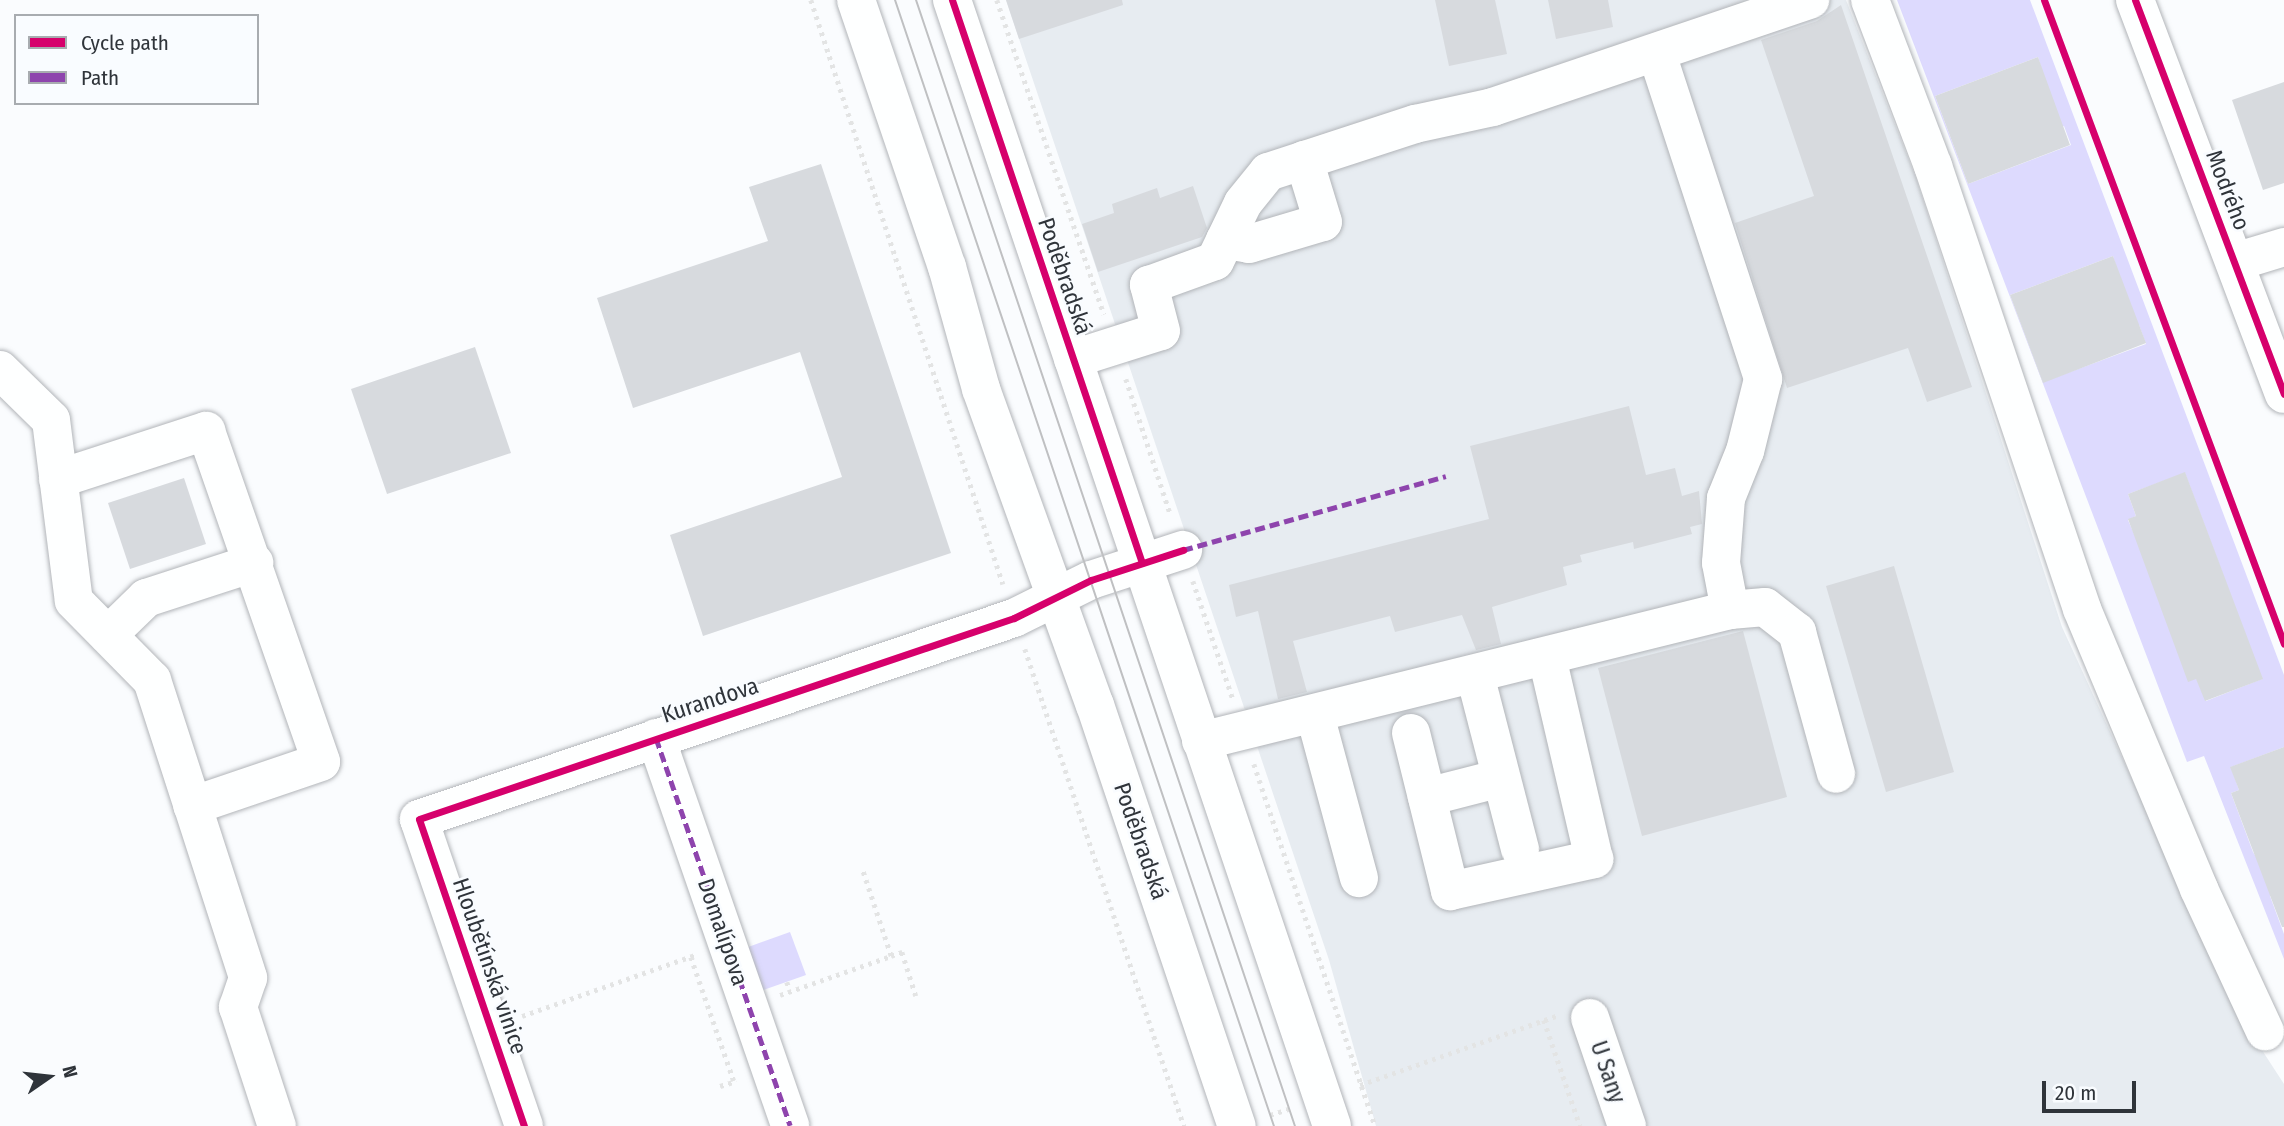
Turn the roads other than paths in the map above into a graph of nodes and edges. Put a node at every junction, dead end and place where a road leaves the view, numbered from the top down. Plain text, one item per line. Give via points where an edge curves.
1 (856, 0) edge
2 (952, 0) edge
3 (1811, 0) edge
4 (1870, 0) edge
5 (2135, 0) edge
6 (1743, 12) edge
7 (1657, 54) junction
8 (1304, 160) junction
9 (1225, 240) junction
10 (2284, 247) edge
11 (2235, 262) junction
12 (1073, 359) junction
13 (0, 370) edge
14 (2284, 394) edge
15 (58, 479) junction
16 (1182, 550) dead end
17 (254, 563) junction
18 (1142, 563) junction
19 (1054, 598) junction
20 (1731, 610) junction
21 (108, 635) junction
22 (1546, 657) junction
23 (1475, 675) junction
24 (1315, 715) junction
25 (1411, 733) dead end
26 (656, 738) junction
27 (1201, 741) junction
28 (1836, 774) dead end
29 (1501, 778) junction
30 (1427, 797) junction
31 (192, 807) junction
32 (419, 819) joint
33 (1520, 849) dead end
34 (1359, 878) dead end
35 (1579, 1015) road end
36 (2265, 1031) dead end
37 (277, 1126) edge
38 (524, 1126) edge
39 (790, 1126) edge
40 (1237, 1126) edge
41 (1332, 1126) edge
42 (1627, 1126) edge

1 - 19 main road, Poděbradská via 947,267 981,389
2 - 12 main road, Poděbradská
3 - 6 main road
4 - 36 main road via 1933,166 2082,609 2199,889
5 - 11 main road, Modrého
6 - 7 main road
7 - 8 main road via 1493,107 1415,124
7 - 20 main road via 1763,379 1745,451 1727,498 1721,563
8 - 9 main road via 1268,172 1243,203
8 - 9 main road via 1323,222 1249,244
9 - 12 main road via 1215,261 1149,285 1161,331
10 - 11 main road
11 - 14 main road, Modrého
12 - 18 main road, Poděbradská
13 - 15 main road via 51,420
15 - 17 main road via 206,431
15 - 21 main road via 75,601
16 - 18 main road, Kurandova
17 - 21 main road via 146,598
17 - 31 main road via 321,762
18 - 19 main road, Kurandova
18 - 27 main road, Poděbradská
19 - 26 main road, Kurandova via 1014,618
19 - 40 main road, Poděbradská via 1095,705
20 - 22 main road
20 - 28 main road via 1765,607 1797,632
21 - 31 main road via 152,680
22 - 23 main road
22 - 30 main road via 1594,859 1450,891
23 - 24 main road
23 - 29 main road
24 - 27 main road
24 - 34 main road
25 - 30 main road
26 - 32 main road, Kurandova
26 - 39 main road, Domalípova
27 - 41 main road, Poděbradská
29 - 30 main road
29 - 33 main road
31 - 37 main road via 248,978 238,1007
32 - 38 main road, Hloubětínská vinice
35 - 42 main road, U Sany

